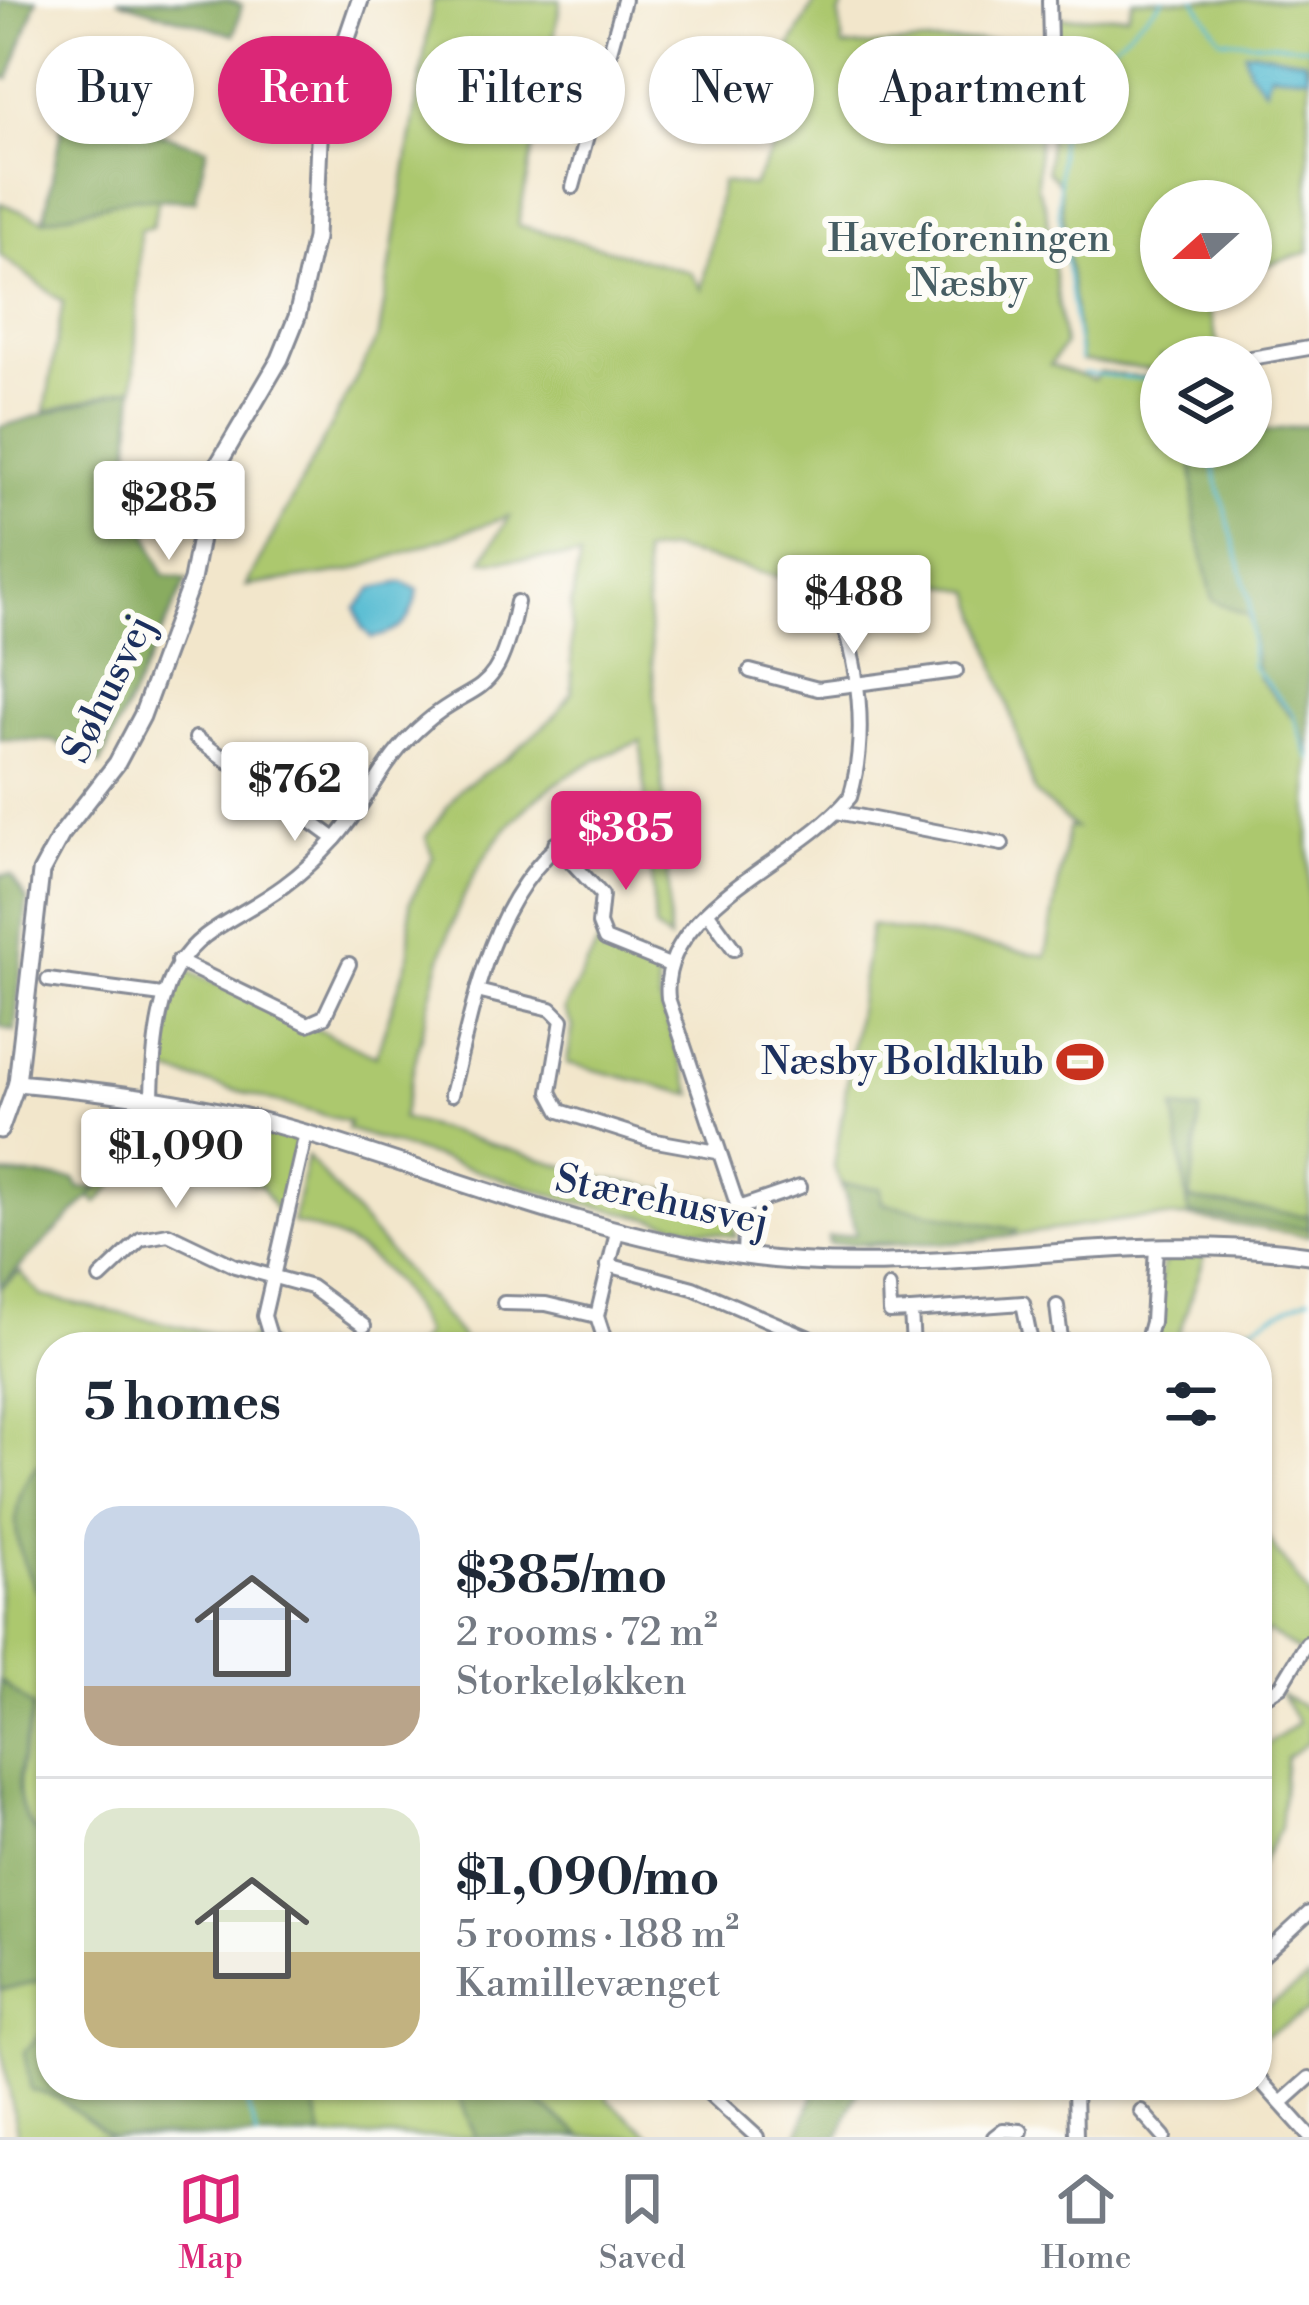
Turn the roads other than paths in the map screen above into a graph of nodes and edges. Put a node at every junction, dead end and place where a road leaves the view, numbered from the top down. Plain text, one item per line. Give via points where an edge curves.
1 (360, 0) edge
2 (624, 0) edge
3 (1049, 0) edge
4 (1050, 36) edge
5 (573, 188) dead end
6 (1309, 348) edge
7 (1272, 354) edge
8 (517, 602) dead end
9 (834, 603) dead end
10 (956, 670) dead end
11 (750, 671) dead end
12 (854, 681) junction
13 (196, 738) dead end
14 (614, 803) dead end
15 (837, 812) junction
16 (335, 839) junction
17 (555, 844) junction
18 (1002, 844) dead end
19 (708, 913) junction
20 (734, 949) dead end
21 (178, 961) junction
22 (349, 964) dead end
23 (667, 964) junction
24 (48, 980) dead end
25 (477, 991) junction
26 (162, 995) junction
27 (17, 1083) junction
28 (451, 1095) dead end
29 (152, 1096) junction
30 (0, 1130) edge
31 (306, 1133) junction
32 (717, 1152) junction
33 (800, 1186) dead end
34 (738, 1208) junction
35 (616, 1232) junction
36 (1156, 1247) junction
37 (1309, 1255) edge
38 (744, 1256) junction
39 (608, 1265) junction
40 (274, 1278) junction
41 (100, 1279) dead end
42 (889, 1287) dead end
43 (504, 1304) dead end
44 (1057, 1306) dead end
45 (911, 1311) junction
46 (596, 1316) junction
47 (364, 1326) dead end
48 (269, 1332) edge
49 (602, 1332) edge
50 (795, 1332) edge
51 (913, 1332) edge
52 (1029, 1332) edge
53 (1061, 1332) edge
54 (1147, 1332) edge
55 (1307, 1643) edge
56 (1272, 1691) edge
57 (1309, 1913) edge
58 (1272, 1947) edge
59 (1309, 2078) edge
60 (1272, 2093) edge
61 (716, 2100) edge
62 (1075, 2100) edge
63 (1281, 2103) junction
64 (1142, 2111) dead end
65 (1021, 2131) dead end
66 (1309, 2135) edge
67 (757, 2137) edge
68 (994, 2137) edge
69 (1076, 2137) edge
70 (1164, 2137) edge

1 - 27 street, Søhusvej via 320,117 315,238 297,317 212,476 192,580 142,716 41,872
2 - 5 street
3 - 4 street
6 - 7 street
8 - 16 street via 507,653 492,679 406,740
9 - 12 street via 852,647
10 - 12 street
11 - 12 street via 818,689
12 - 15 street via 856,776
13 - 16 street
14 - 17 street
15 - 18 street
15 - 19 street
16 - 21 street via 302,871 209,929
17 - 23 street via 602,895 605,939
17 - 25 street via 504,912
19 - 20 street
19 - 23 street via 686,930
21 - 22 street via 308,1024 324,1017
21 - 26 street
23 - 32 street via 668,998
24 - 26 street
25 - 28 street
25 - 32 street via 551,1009 562,1019 550,1092 560,1111
26 - 29 street
27 - 29 street, Stærehusvej
27 - 30 street, Søhusvej
29 - 31 street, Stærehusvej
31 - 35 street, Stærehusvej
31 - 40 street
32 - 34 street
33 - 34 street
34 - 38 street
35 - 38 street, Stærehusvej
35 - 39 street
36 - 37 street, Stærehusvej
36 - 38 street, Stærehusvej via 880,1265
36 - 54 street
39 - 46 street
39 - 50 street via 693,1288
40 - 41 street via 168,1234 141,1239
40 - 47 street via 311,1287
40 - 48 street via 264,1316
42 - 45 street via 890,1312
43 - 46 street
44 - 53 street
45 - 51 street
45 - 52 street via 1023,1303
46 - 49 street
55 - 56 street
57 - 58 street
59 - 63 street
60 - 63 street
61 - 67 street
62 - 69 street
63 - 66 street
64 - 70 street
65 - 68 street

